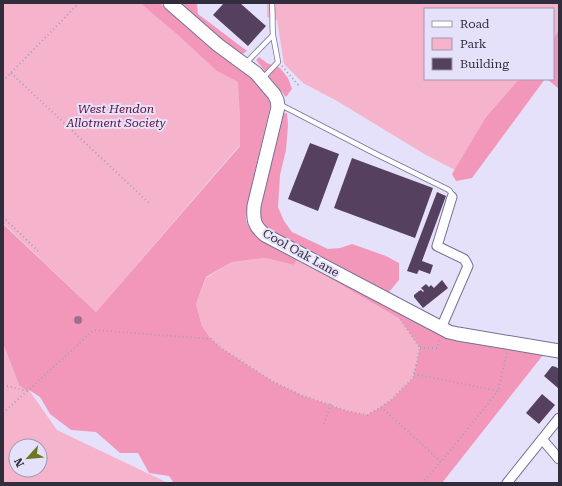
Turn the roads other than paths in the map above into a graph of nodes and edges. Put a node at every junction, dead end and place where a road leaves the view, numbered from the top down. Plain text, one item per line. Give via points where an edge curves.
1 (170, 3) edge
2 (272, 3) edge
3 (273, 35) junction
4 (245, 64) junction
5 (262, 79) junction
6 (277, 103) junction
7 (452, 197) joint
8 (441, 333) junction
9 (559, 351) edge
10 (559, 418) edge
11 (542, 439) junction
12 (559, 459) edge
13 (506, 483) edge

1 - 4 street via 218,45
2 - 3 lane
3 - 4 lane
3 - 5 lane via 278,62
4 - 5 street
5 - 6 street via 274,94
6 - 7 lane via 449,190
6 - 8 street, Cool Oak Lane via 254,206 253,216 258,229
7 - 8 street via 437,246 464,259 468,266
8 - 9 street, Cool Oak Lane via 449,332
10 - 11 street
11 - 12 street
11 - 13 street

